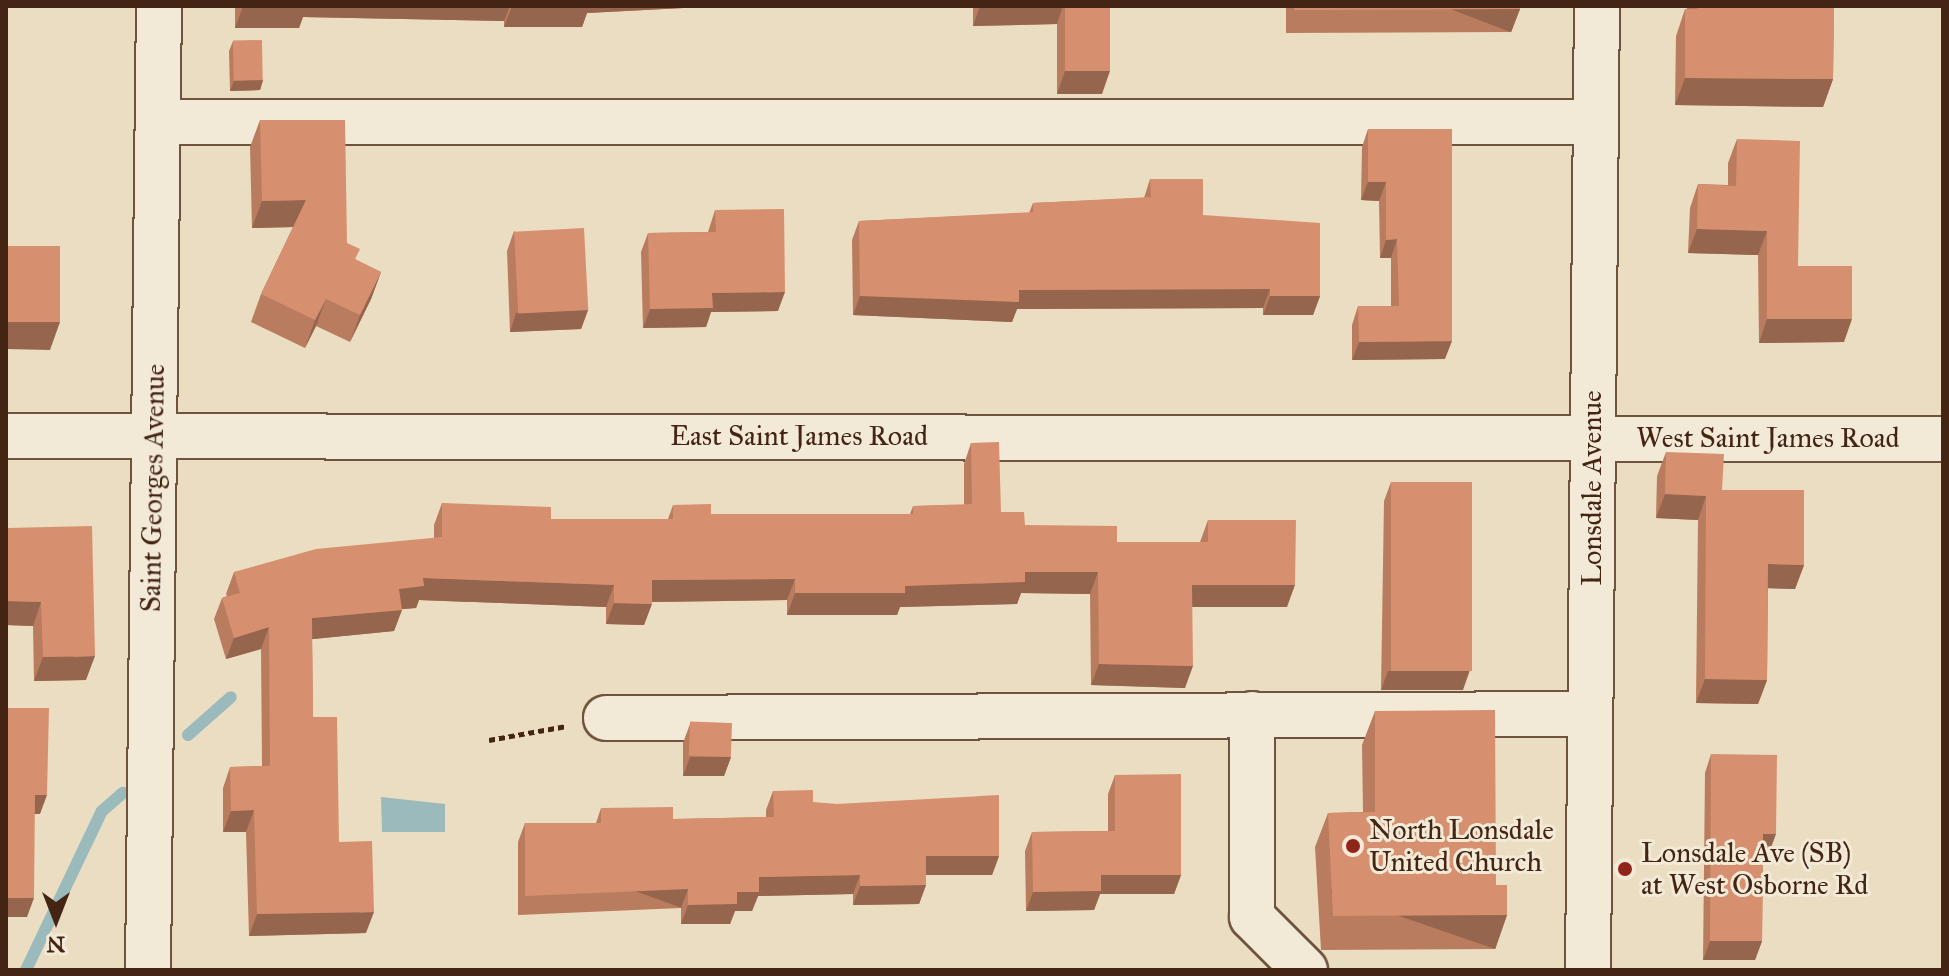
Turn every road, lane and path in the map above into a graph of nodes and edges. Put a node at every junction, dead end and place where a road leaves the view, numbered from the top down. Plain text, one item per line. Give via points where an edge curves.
1 (159, 6) edge
2 (1597, 6) edge
3 (161, 122) junction
4 (1595, 122) junction
5 (6, 436) edge
6 (153, 436) junction
7 (1593, 437) junction
8 (1943, 439) edge
9 (1252, 714) junction
10 (1590, 714) junction
11 (606, 718) joint
12 (489, 740) dead end
13 (148, 970) edge
14 (1305, 970) edge
15 (1588, 970) edge

1 - 3 street, Saint Georges Avenue
2 - 4 street, Lonsdale Avenue
3 - 4 street
3 - 6 street, Saint Georges Avenue
4 - 7 street, Lonsdale Avenue
5 - 6 street, East Saint James Road
6 - 7 street, East Saint James Road
6 - 13 street, Saint Georges Avenue
7 - 8 street, West Saint James Road
7 - 10 street, Lonsdale Avenue
9 - 10 street
9 - 11 street
9 - 14 street via 1252,917
10 - 15 street, Lonsdale Avenue
11 - 12 path

